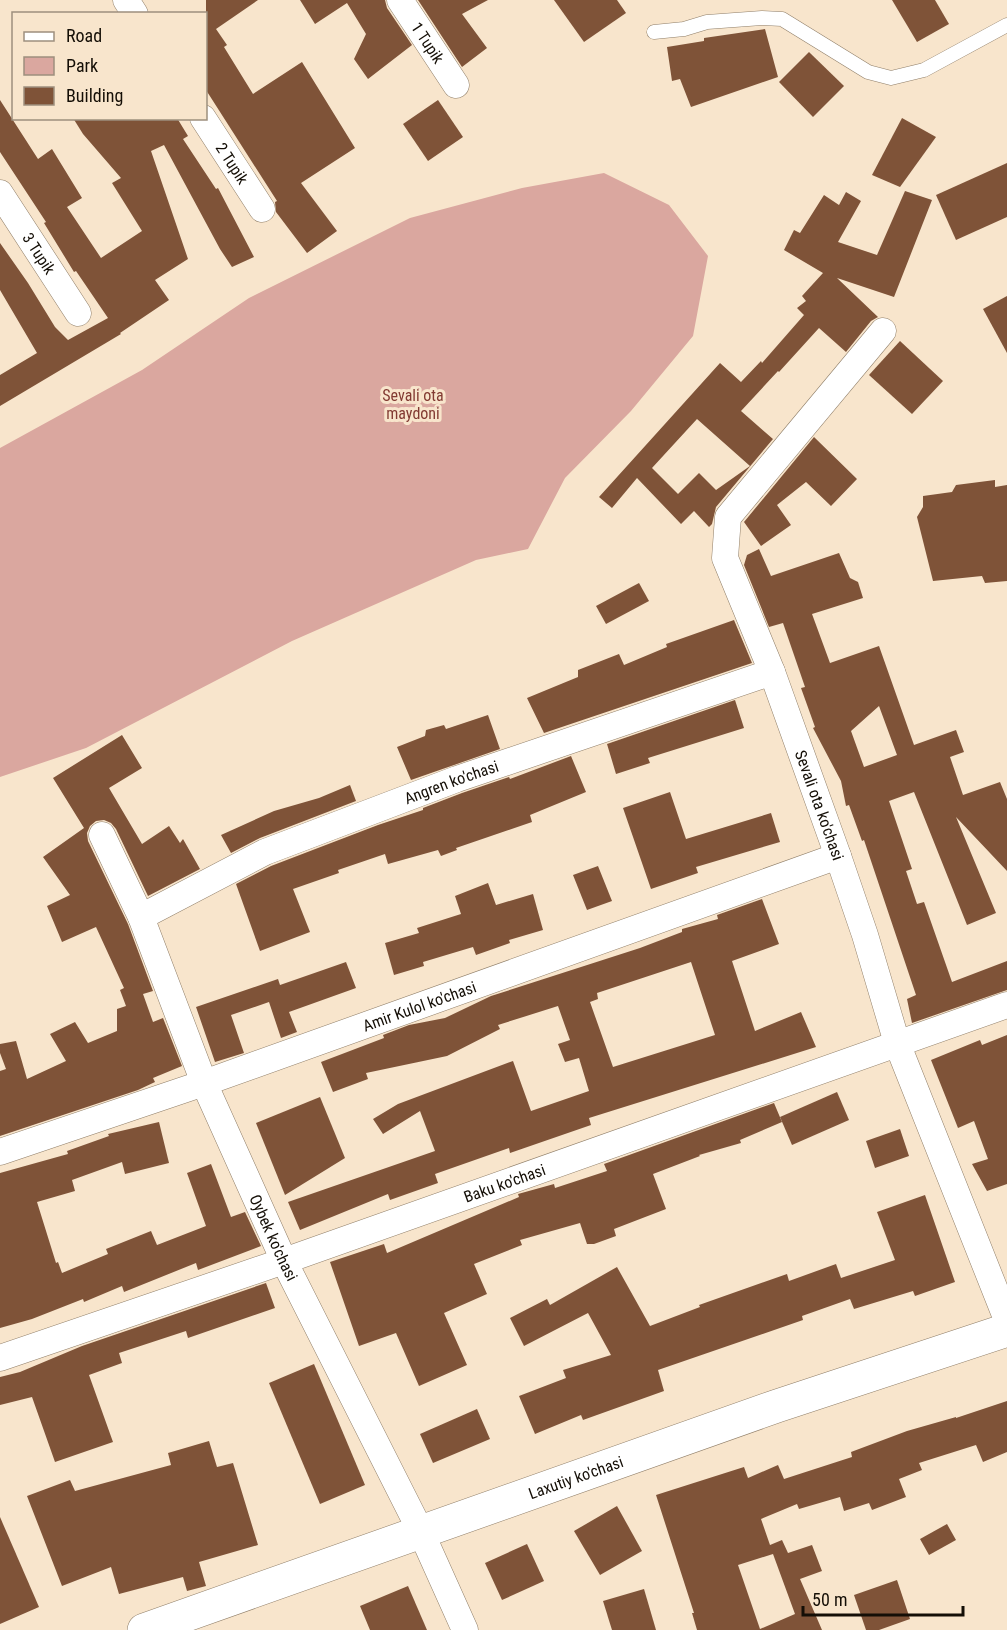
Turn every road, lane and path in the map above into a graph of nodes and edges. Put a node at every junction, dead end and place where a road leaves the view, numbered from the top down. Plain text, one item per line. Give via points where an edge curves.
1 (400, 0) edge
2 (1007, 26) edge
3 (654, 32) dead end
4 (456, 85) dead end
5 (204, 120) edge
6 (0, 193) edge
7 (262, 209) dead end
8 (78, 314) dead end
9 (884, 331) dead end
10 (772, 672) junction
11 (102, 835) dead end
12 (838, 856) junction
13 (141, 916) junction
14 (1007, 1005) edge
15 (897, 1043) junction
16 (204, 1083) junction
17 (0, 1152) edge
18 (284, 1261) junction
19 (1007, 1320) edge
20 (1007, 1330) edge
21 (0, 1358) edge
22 (421, 1532) junction
23 (144, 1630) edge
24 (465, 1630) edge

1 - 4 street, 1 Tupik
2 - 3 lane via 924,70 891,78 868,72 782,19 707,22
5 - 7 street, 2 Tupik
6 - 8 street, 3 Tupik
9 - 10 street, Sevali ota ko'chasi via 728,517 725,558
10 - 12 street, Sevali ota ko'chasi
10 - 13 street, Angren ko'chasi via 457,779 265,852
11 - 13 street, Oybek ko'chasi
12 - 15 street, Sevali ota ko'chasi
12 - 16 street, Amir Kulol ko'chasi
13 - 16 street, Oybek ko'chasi
14 - 15 street, Baku ko'chasi
15 - 18 street, Baku ko'chasi
15 - 19 street, Sevali ota ko'chasi
16 - 17 street, Amir Kulol ko'chasi
16 - 18 street, Oybek ko'chasi
18 - 21 street, Baku ko'chasi
18 - 22 street, Oybek ko'chasi
20 - 22 street, Laxutiy ko'chasi via 777,1406
22 - 23 street, Laxutiy ko'chasi
22 - 24 street, Oybek ko'chasi

